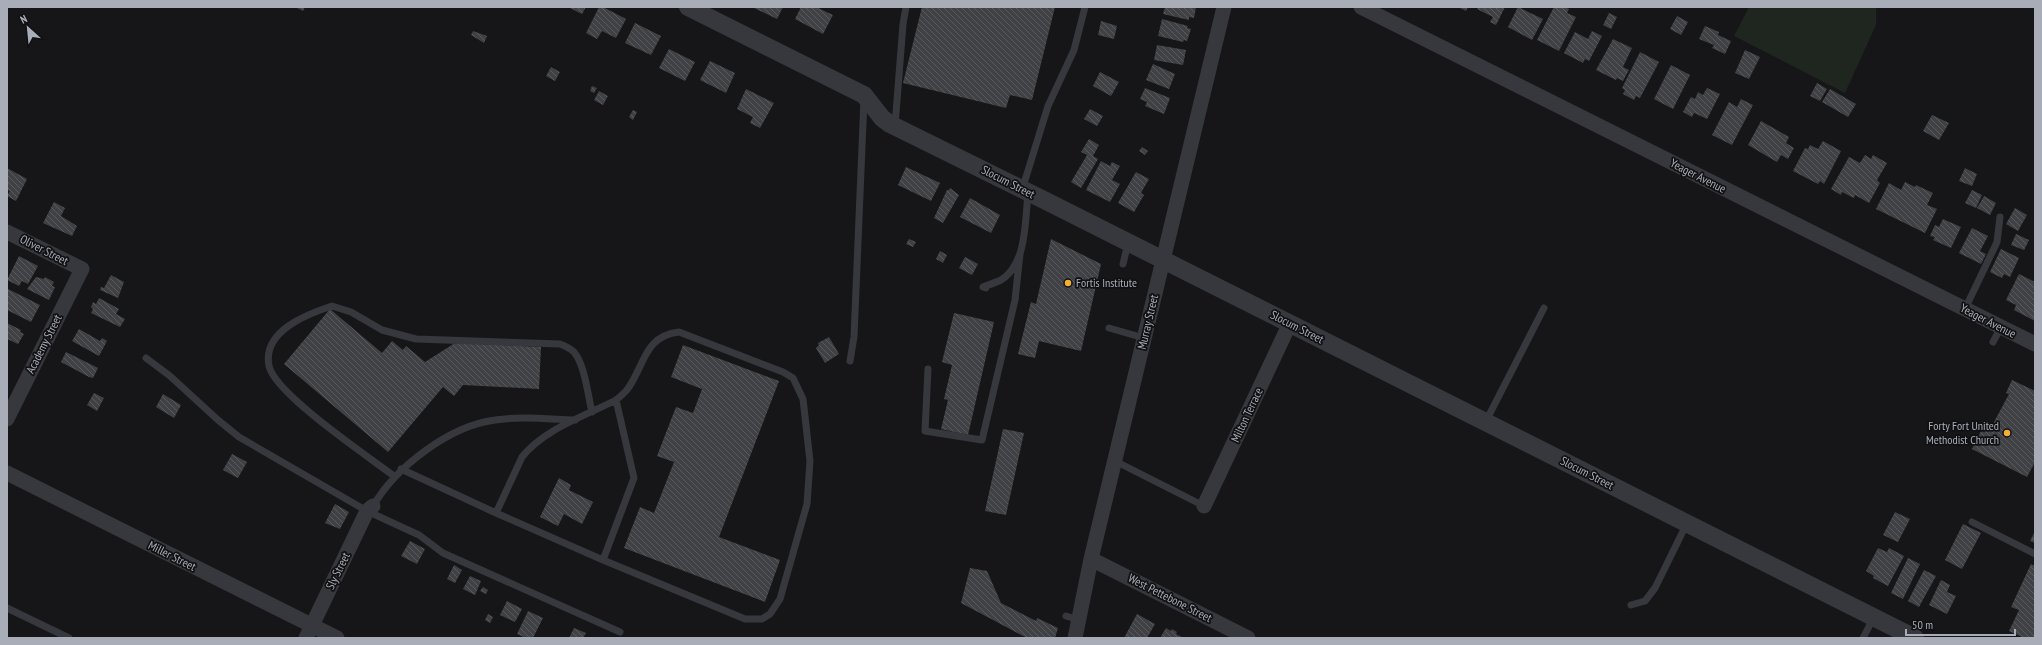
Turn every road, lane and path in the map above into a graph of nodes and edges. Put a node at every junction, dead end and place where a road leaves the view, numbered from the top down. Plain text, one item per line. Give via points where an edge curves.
1 (688, 7) edge
2 (906, 7) edge
3 (1085, 7) edge
4 (1224, 7) edge
5 (1361, 7) edge
6 (864, 95) junction
7 (895, 126) junction
8 (1025, 191) junction
9 (2000, 217) dead end
10 (7, 232) edge
11 (1128, 243) junction
12 (1020, 254) junction
13 (1162, 260) junction
14 (1123, 264) dead end
15 (82, 269) joint
16 (986, 288) dead end
17 (1544, 308) dead end
18 (1965, 309) junction
19 (1290, 323) junction
20 (2001, 327) junction
21 (1109, 328) dead end
22 (1144, 338) junction
23 (1993, 342) dead end
24 (2035, 344) edge
25 (146, 358) dead end
26 (850, 361) dead end
27 (928, 369) dead end
28 (616, 400) junction
29 (592, 412) junction
30 (7, 419) edge
31 (576, 420) junction
32 (1486, 422) junction
33 (1115, 461) junction
34 (401, 469) junction
35 (7, 473) edge
36 (394, 476) junction
37 (1204, 506) joint
38 (370, 508) junction
39 (496, 513) junction
40 (1972, 522) dead end
41 (1688, 523) junction
42 (2035, 554) edge
43 (1091, 559) junction
44 (603, 560) junction
45 (1631, 605) dead end
46 (7, 608) edge
47 (1874, 617) junction
48 (309, 632) edge
49 (620, 632) dead end
50 (69, 638) edge
51 (337, 638) edge
52 (1075, 638) edge
53 (1248, 638) edge
54 (1863, 638) edge
55 (1915, 638) edge

1 - 6 street, Slocum Street
2 - 7 lane
3 - 8 lane via 1074,50 1048,106
4 - 13 street, Murray Street
5 - 18 street, Yeager Avenue
6 - 7 street, Slocum Street via 882,118
6 - 26 lane via 854,337
7 - 8 street, Slocum Street
8 - 11 street, Slocum Street
8 - 12 lane
9 - 18 lane via 1997,242
10 - 15 street, Oliver Street
11 - 13 street, Slocum Street
11 - 14 lane
12 - 16 lane via 1016,264 1001,280 983,287
12 - 27 lane via 1015,300 982,440 925,431
13 - 19 street, Slocum Street
13 - 22 street, Murray Street
15 - 30 street, Academy Street
17 - 32 lane
18 - 20 street, Yeager Avenue
19 - 32 street, Slocum Street
19 - 37 street, Milton Terrace
20 - 23 lane
20 - 24 street, Yeager Avenue
21 - 22 lane
22 - 33 street, Murray Street
25 - 38 lane via 170,376 230,431
28 - 29 lane
28 - 44 lane via 634,478
28 - 44 lane via 629,386 651,346 671,333 679,332 783,372 793,378 804,399 810,461 807,504 780,599 770,614 762,619 745,618
29 - 31 lane
29 - 36 lane via 577,358 573,352 560,344 416,339 382,330 351,312 332,306 297,319 279,334 271,349 269,365 272,373 312,414
31 - 34 lane via 516,418 478,423 428,450
31 - 39 lane via 551,433 528,450 522,457
32 - 41 street, Slocum Street
33 - 37 lane
33 - 43 street, Murray Street
34 - 36 lane
34 - 39 lane
35 - 48 street, Miller Street
36 - 38 lane
38 - 48 street, Sly Street
38 - 49 lane via 419,535 443,554
39 - 44 lane
40 - 42 lane
41 - 45 lane via 1656,588 1645,601
41 - 47 street, Slocum Street
43 - 52 street, Murray Street via 1073,618
43 - 53 street, West Pettebone Street
46 - 50 lane
47 - 54 lane
47 - 55 street, Slocum Street
48 - 51 street, Miller Street

